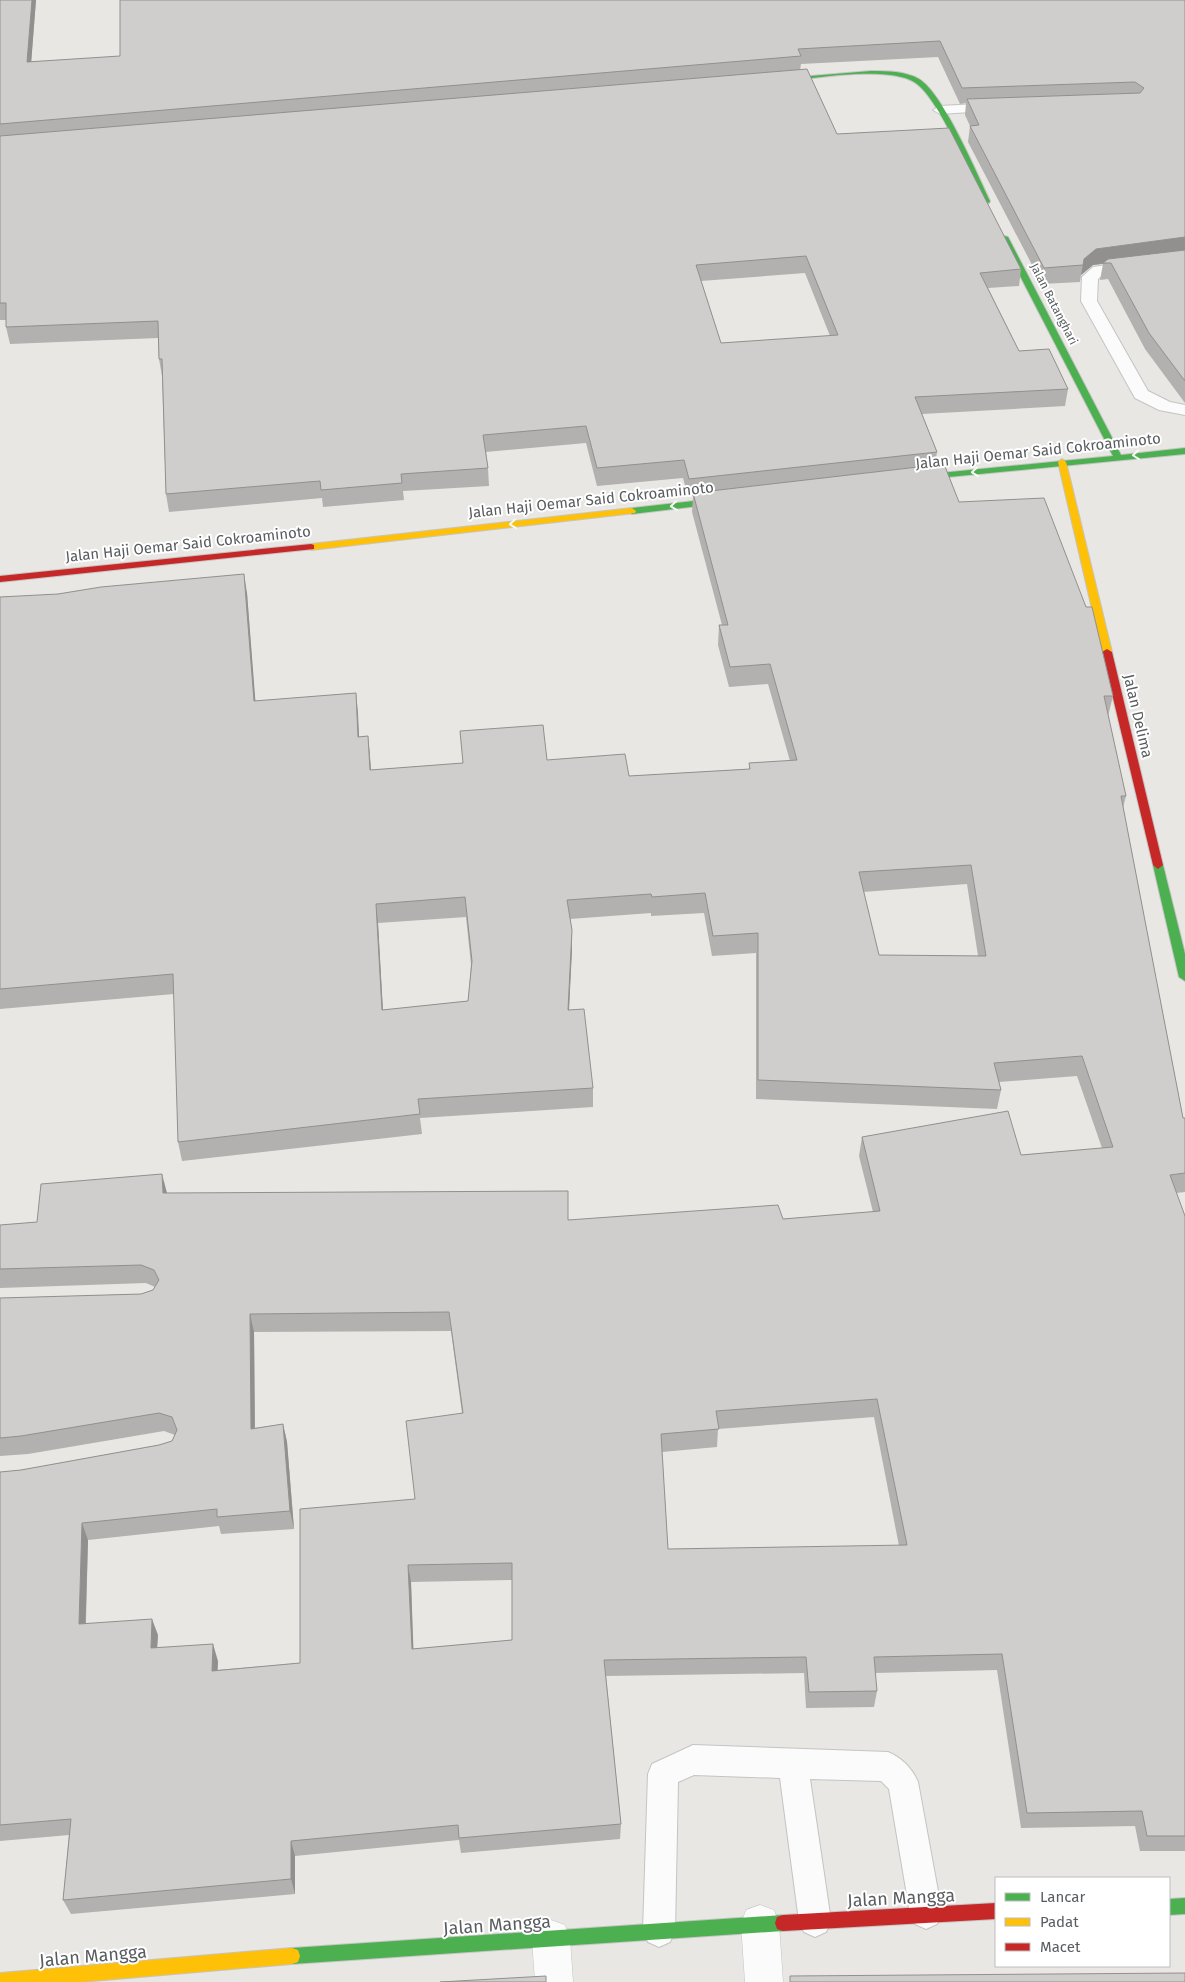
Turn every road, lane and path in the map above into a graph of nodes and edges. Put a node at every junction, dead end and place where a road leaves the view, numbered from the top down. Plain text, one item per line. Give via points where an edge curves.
1 (759, 82) edge
2 (1007, 107) edge
3 (940, 110) junction
4 (1185, 259) edge
5 (1185, 410) edge
6 (1185, 451) edge
7 (1118, 457) junction
8 (1062, 462) junction
9 (903, 480) edge
10 (744, 498) edge
11 (0, 578) edge
12 (1185, 977) edge
13 (793, 1763) junction
14 (1185, 1906) edge
15 (1170, 1907) edge
16 (995, 1911) edge
17 (926, 1913) junction
18 (816, 1921) junction
19 (760, 1924) junction
20 (660, 1931) junction
21 (552, 1939) junction
22 (104, 1978) edge
23 (0, 1980) edge
24 (554, 1982) edge
25 (764, 1982) edge

1 - 3 street, Jalan Batanghari via 867,73 897,74 917,80 932,94
2 - 3 lane
3 - 7 street, Jalan Batanghari
4 - 5 lane via 1099,270 1090,278 1089,300 1140,394 1165,406
6 -> 7 street, Jalan Haji Oemar Said Cokroaminoto
7 - 8 street, Jalan Haji Oemar Said Cokroaminoto
8 -> 9 street, Jalan Haji Oemar Said Cokroaminoto
8 - 12 street, Jalan Delima
10 -> 11 street, Jalan Haji Oemar Said Cokroaminoto
13 - 17 lane via 888,1767 903,1782
13 - 18 lane
13 - 20 lane via 693,1760 663,1774
14 - 15 street
16 - 17 street, Jalan Mangga
17 - 18 street, Jalan Mangga
18 - 19 street, Jalan Mangga
19 - 20 street, Jalan Mangga
19 - 25 street
20 - 21 street, Jalan Mangga
21 - 22 street, Jalan Mangga via 299,1955
21 - 24 street
22 - 23 street, Jalan Mangga

